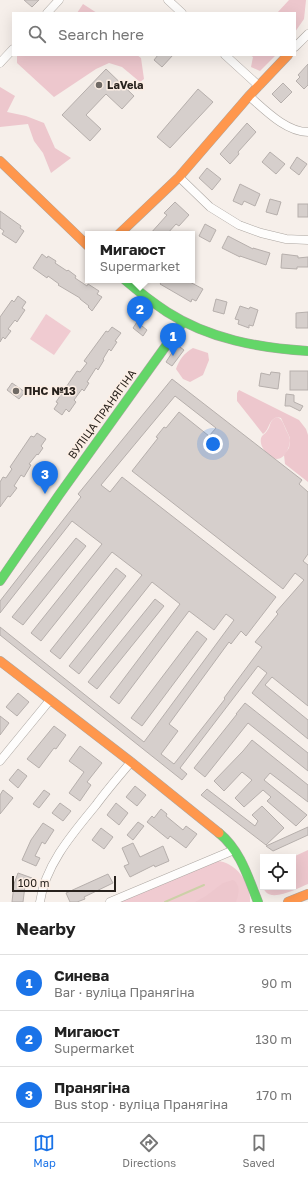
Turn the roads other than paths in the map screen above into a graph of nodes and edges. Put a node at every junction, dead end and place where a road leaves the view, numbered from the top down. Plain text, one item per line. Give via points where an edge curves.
1 (59, 0) edge
2 (168, 0) edge
3 (48, 12) edge
4 (181, 12) edge
5 (308, 34) edge
6 (296, 46) edge
7 (12, 50) edge
8 (226, 56) edge
9 (287, 56) edge
10 (0, 64) edge
11 (259, 86) junction
12 (249, 96) junction
13 (308, 132) edge
14 (0, 161) edge
15 (179, 177) junction
16 (122, 231) edge
17 (308, 240) edge
18 (85, 243) edge
19 (128, 283) edge
20 (183, 322) junction
21 (308, 351) edge
22 (0, 580) edge
23 (0, 661) edge
24 (50, 700) junction
25 (0, 761) edge
26 (131, 762) junction
27 (234, 850) junction
28 (308, 894) edge
29 (40, 902) edge
30 (110, 902) edge
31 (258, 902) edge
32 (288, 902) edge

1 - 3 street
2 - 4 street
5 - 6 street
7 - 10 street
8 - 11 street
9 - 11 main road
11 - 12 main road
12 - 13 street via 275,120
12 - 15 main road
14 - 18 main road
15 - 16 main road
15 - 17 street via 210,207 239,225 286,239
19 - 20 main road
20 - 21 main road via 246,344
20 - 22 main road, ВУЛІЦА ПРАНЯГІНА
23 - 24 main road
24 - 25 street
24 - 26 main road
26 - 27 main road via 219,833
26 - 29 street via 66,844 50,872
27 - 30 street
27 - 31 main road via 246,871
28 - 32 main road

